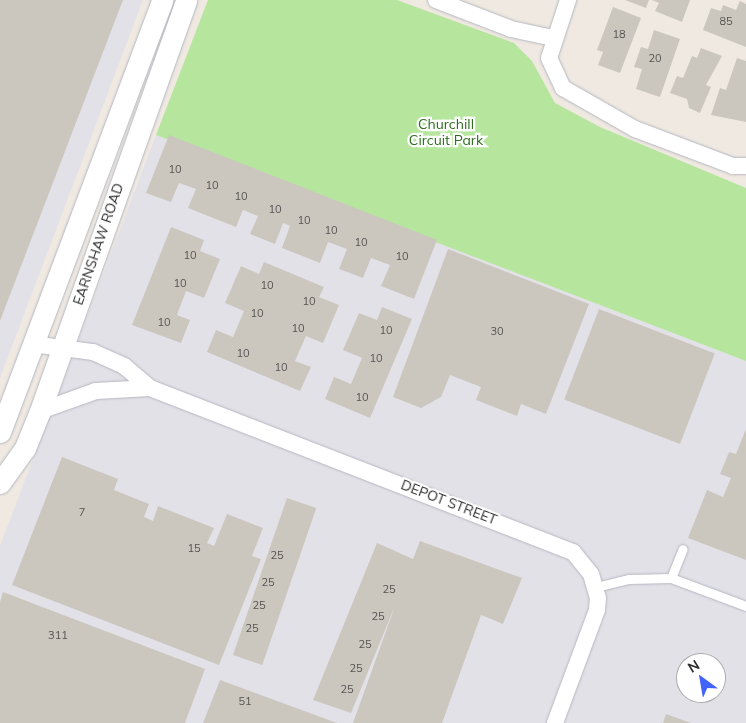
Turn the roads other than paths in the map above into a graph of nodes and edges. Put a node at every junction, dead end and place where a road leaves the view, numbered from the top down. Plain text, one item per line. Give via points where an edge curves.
1 (162, 0) edge
2 (186, 0) edge
3 (436, 0) edge
4 (568, 0) edge
5 (553, 38) junction
6 (746, 166) edge
7 (32, 344) junction
8 (62, 346) junction
9 (150, 388) junction
10 (40, 411) junction
11 (0, 432) edge
12 (0, 483) edge
13 (683, 549) dead end
14 (671, 578) junction
15 (596, 587) junction
16 (746, 606) edge
17 (555, 723) edge

1 - 7 street, EARNSHAW ROAD
2 - 8 street, EARNSHAW ROAD
3 - 5 street via 510,29
4 - 5 street
5 - 6 street via 549,58 553,74 574,96 635,129 733,166
7 - 8 street, DEPOT STREET
7 - 11 street, EARNSHAW ROAD
8 - 9 street, DEPOT STREET via 93,352 124,366
8 - 10 street, EARNSHAW ROAD
9 - 10 street, DEPOT STREET via 96,391
9 - 15 street, DEPOT STREET via 560,544 584,563
10 - 12 street, EARNSHAW ROAD via 25,448
13 - 14 lane
14 - 15 lane via 629,579
14 - 16 lane
15 - 17 street, DEPOT STREET via 598,598 594,623

